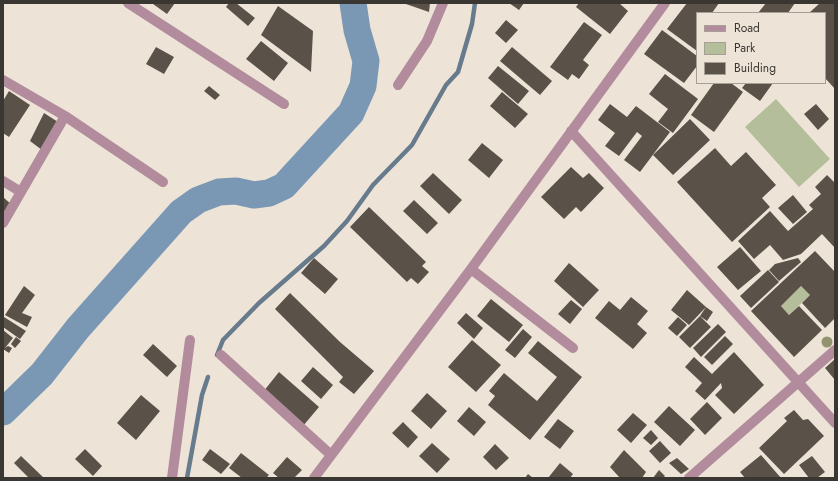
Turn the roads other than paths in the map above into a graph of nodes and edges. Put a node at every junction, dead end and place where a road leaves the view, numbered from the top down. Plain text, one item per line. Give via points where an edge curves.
1 (128, 3) edge
2 (443, 3) edge
3 (665, 3) edge
4 (3, 80) edge
5 (398, 85) dead end
6 (284, 104) dead end
7 (65, 116) junction
8 (571, 131) junction
9 (3, 181) edge
10 (163, 182) dead end
11 (21, 192) junction
12 (3, 223) edge
13 (471, 269) junction
14 (190, 340) dead end
15 (573, 348) dead end
16 (835, 350) edge
17 (221, 355) dead end
18 (797, 383) junction
19 (835, 423) edge
20 (331, 455) junction
21 (172, 478) edge
22 (314, 478) edge
23 (689, 478) edge

1 - 6 street
2 - 5 street via 427,40
3 - 8 street
4 - 7 street
7 - 10 street
7 - 11 street
8 - 13 street
8 - 18 street
9 - 11 street
11 - 12 street
13 - 15 street
13 - 20 street
14 - 21 street
16 - 18 street
17 - 20 street
18 - 19 street
18 - 23 street
20 - 22 street

